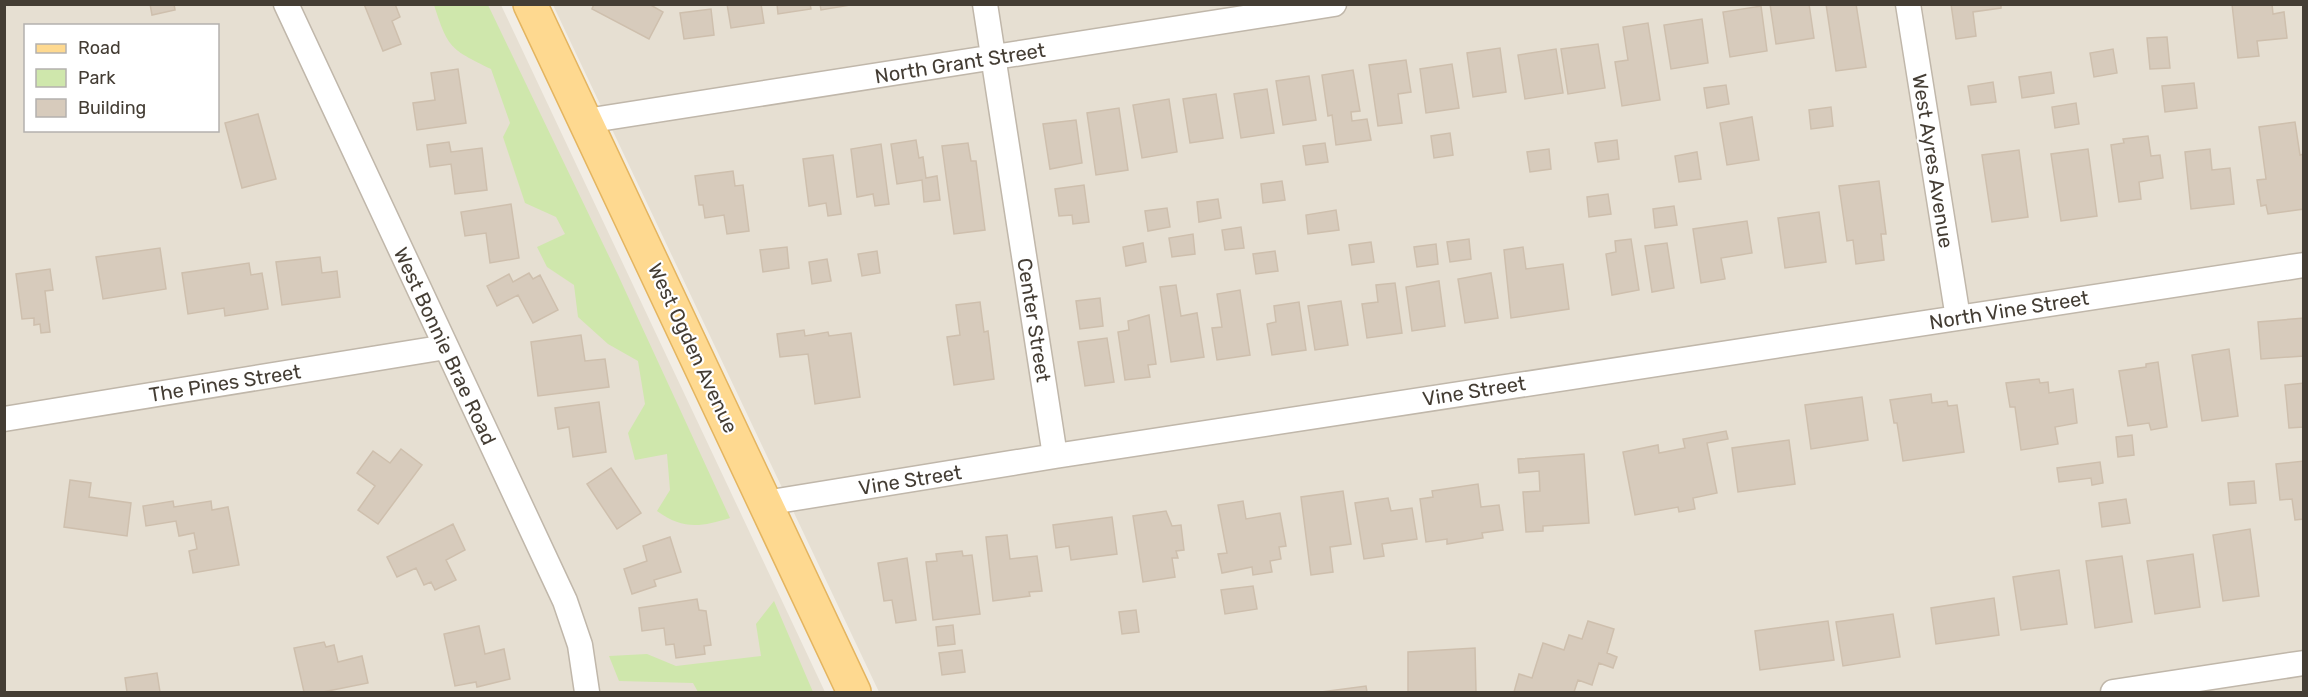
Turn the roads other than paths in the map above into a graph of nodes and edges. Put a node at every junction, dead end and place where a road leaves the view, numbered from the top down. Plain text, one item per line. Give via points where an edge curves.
1 (286, 4) edge
2 (530, 4) edge
3 (985, 4) edge
4 (1334, 4) edge
5 (1908, 4) edge
6 (994, 58) junction
7 (586, 121) junction
8 (2304, 265) edge
9 (1958, 318) junction
10 (446, 347) junction
11 (1714, 355) joint
12 (4, 419) edge
13 (1055, 456) junction
14 (765, 503) junction
15 (2304, 663) edge
16 (587, 693) edge
17 (854, 693) edge
18 (2113, 693) edge

1 - 10 street, West Bonnie Brae Road
2 - 7 main road, West Ogden Avenue
3 - 6 street, Center Street
4 - 6 street, North Grant Street
5 - 9 street, West Ayres Avenue
6 - 7 street, North Grant Street
6 - 13 street, Center Street
7 - 14 main road, West Ogden Avenue
8 - 9 street, North Vine Street
9 - 11 street, North Vine Street
10 - 12 street, The Pines Street
10 - 16 street, West Bonnie Brae Road via 565,601 580,645
11 - 13 street, Vine Street
13 - 14 street, Vine Street
14 - 17 main road, West Ogden Avenue
15 - 18 street

